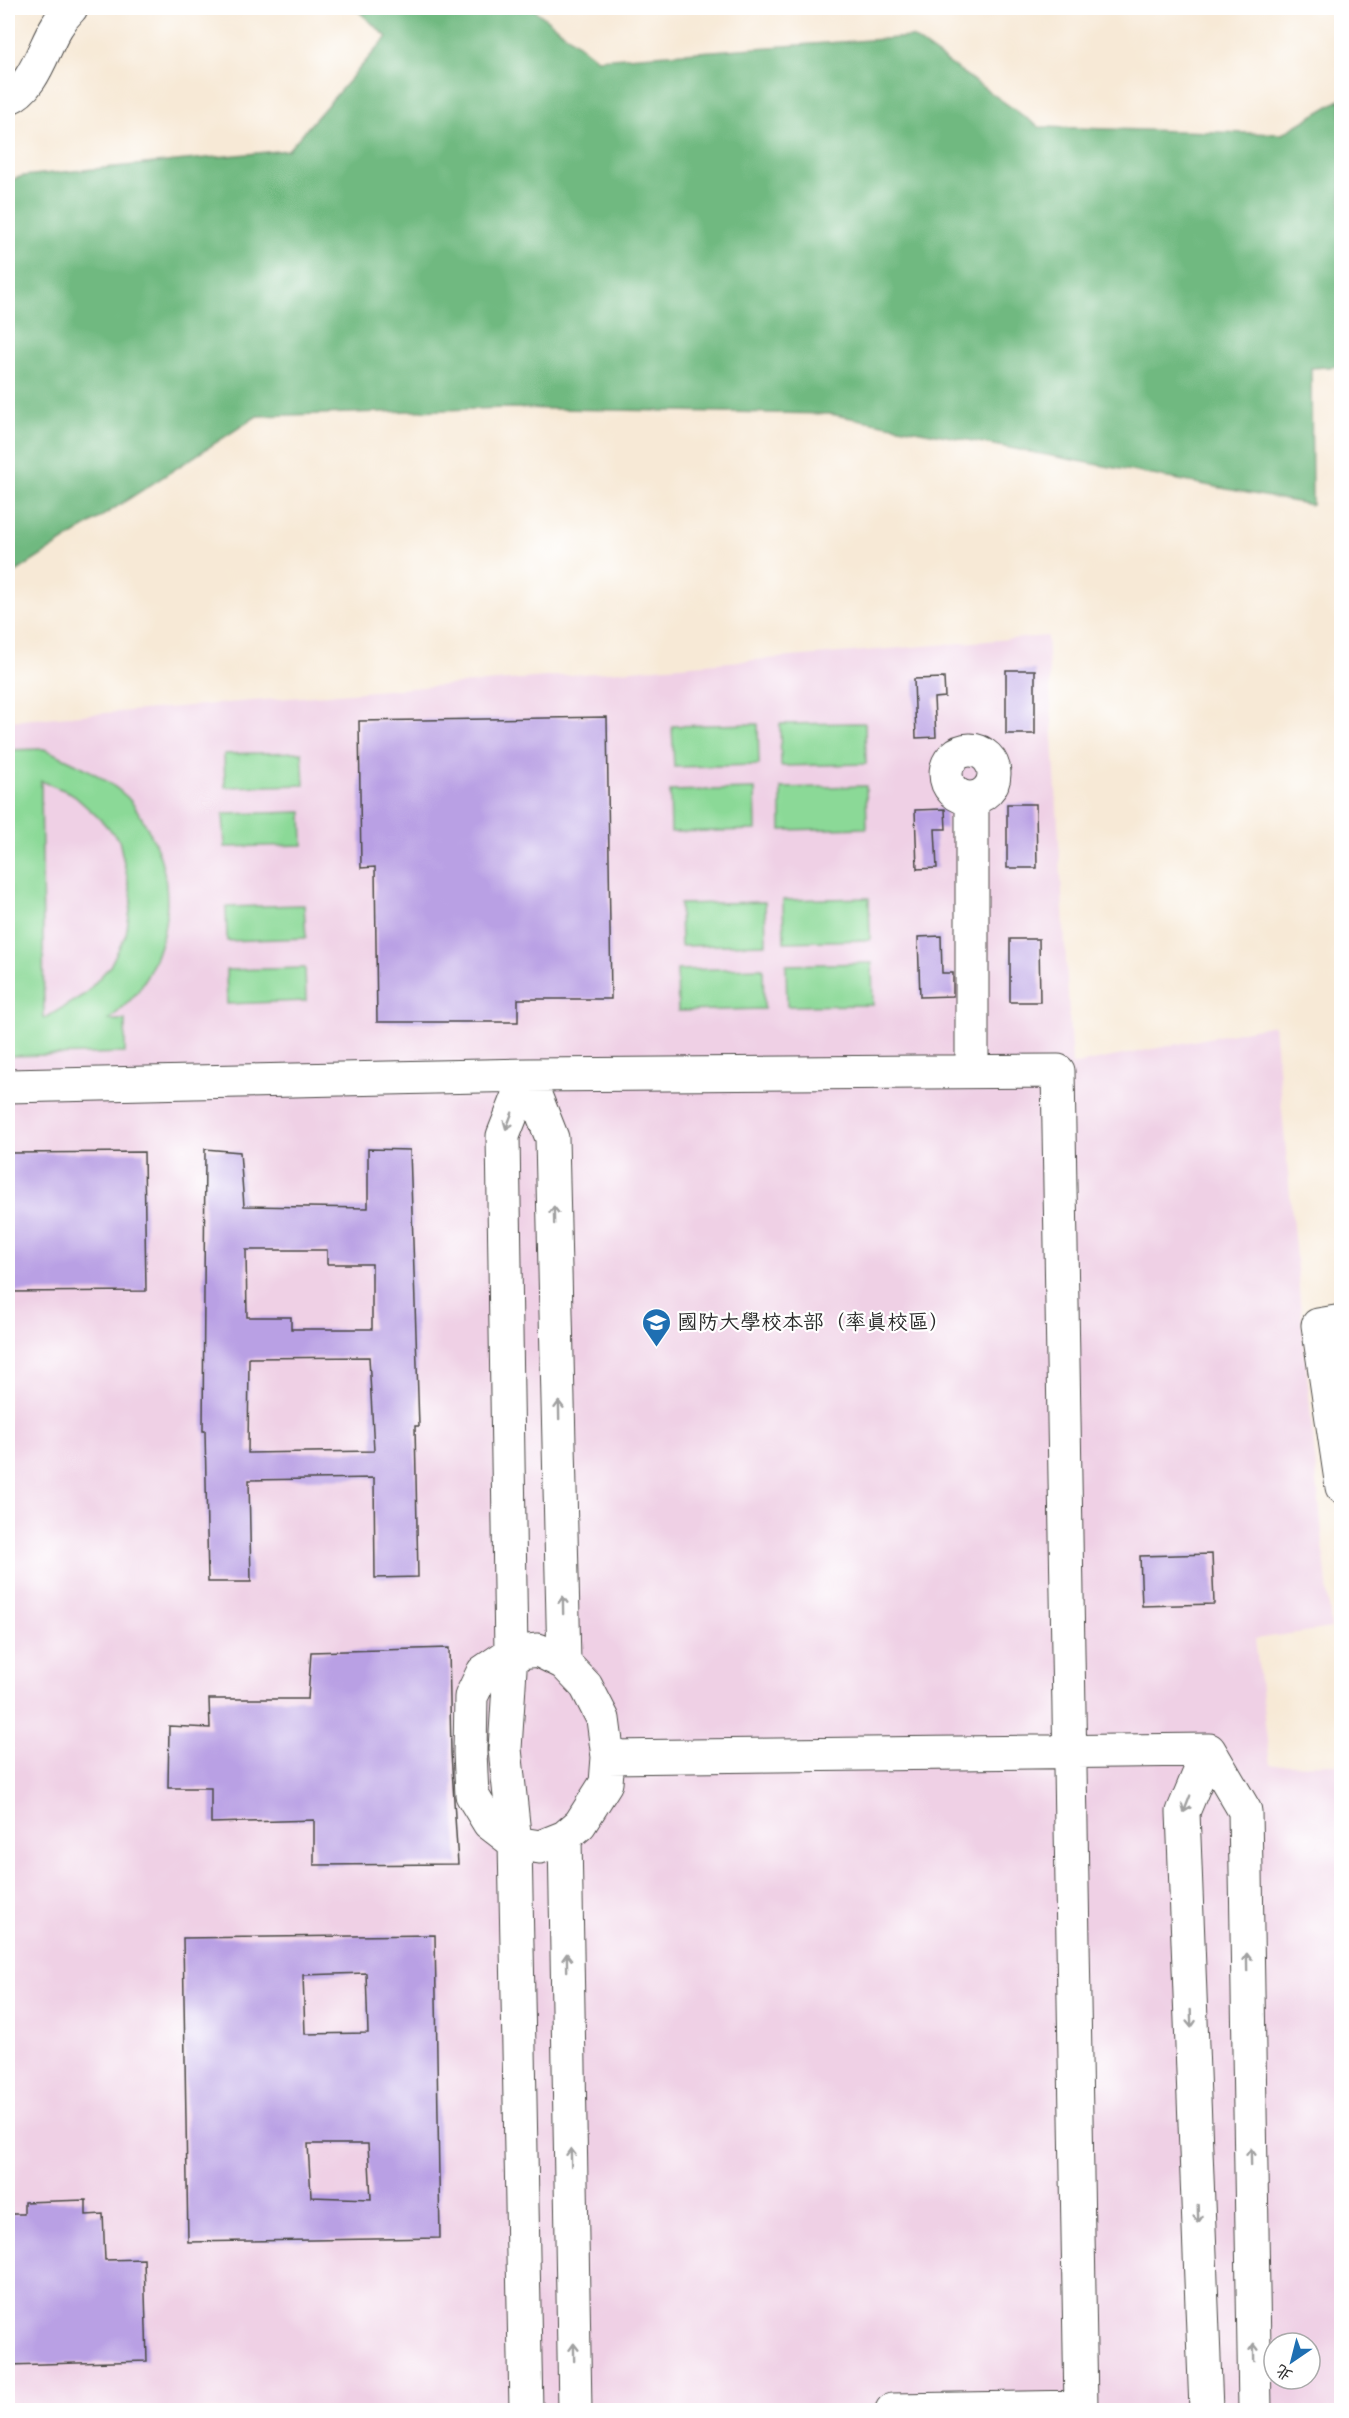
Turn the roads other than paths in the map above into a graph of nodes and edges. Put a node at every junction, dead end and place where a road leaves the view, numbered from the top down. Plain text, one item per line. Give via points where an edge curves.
1 (71, 8) edge
2 (8, 98) edge
3 (972, 799) dead end
4 (972, 1071) junction
5 (527, 1075) junction
6 (8, 1086) edge
7 (1341, 1321) edge
8 (1341, 1487) edge
9 (512, 1653) junction
10 (564, 1663) junction
11 (1209, 1749) junction
12 (1071, 1751) junction
13 (608, 1757) junction
14 (565, 1837) junction
15 (515, 1843) junction
16 (526, 2410) edge
17 (575, 2410) edge
18 (892, 2410) edge
19 (1206, 2410) edge
20 (1256, 2410) edge

1 - 2 street via 57,24 25,85
3 - 4 street
4 - 5 street
4 - 12 street via 1058,1071
5 - 6 street
5 -> 9 street via 503,1136
10 -> 5 street via 552,1138
7 - 8 street via 1318,1325
9 - 10 street via 538,1650
9 - 15 street via 506,1749
10 - 13 street via 586,1686 603,1719
11 - 12 street
11 -> 19 street via 1183,1812
20 -> 11 street via 1245,1812
12 - 13 street
12 - 18 street via 1081,2407
13 - 14 street via 606,1783 580,1824
14 - 15 street via 540,1847
17 -> 14 street
15 - 16 street

